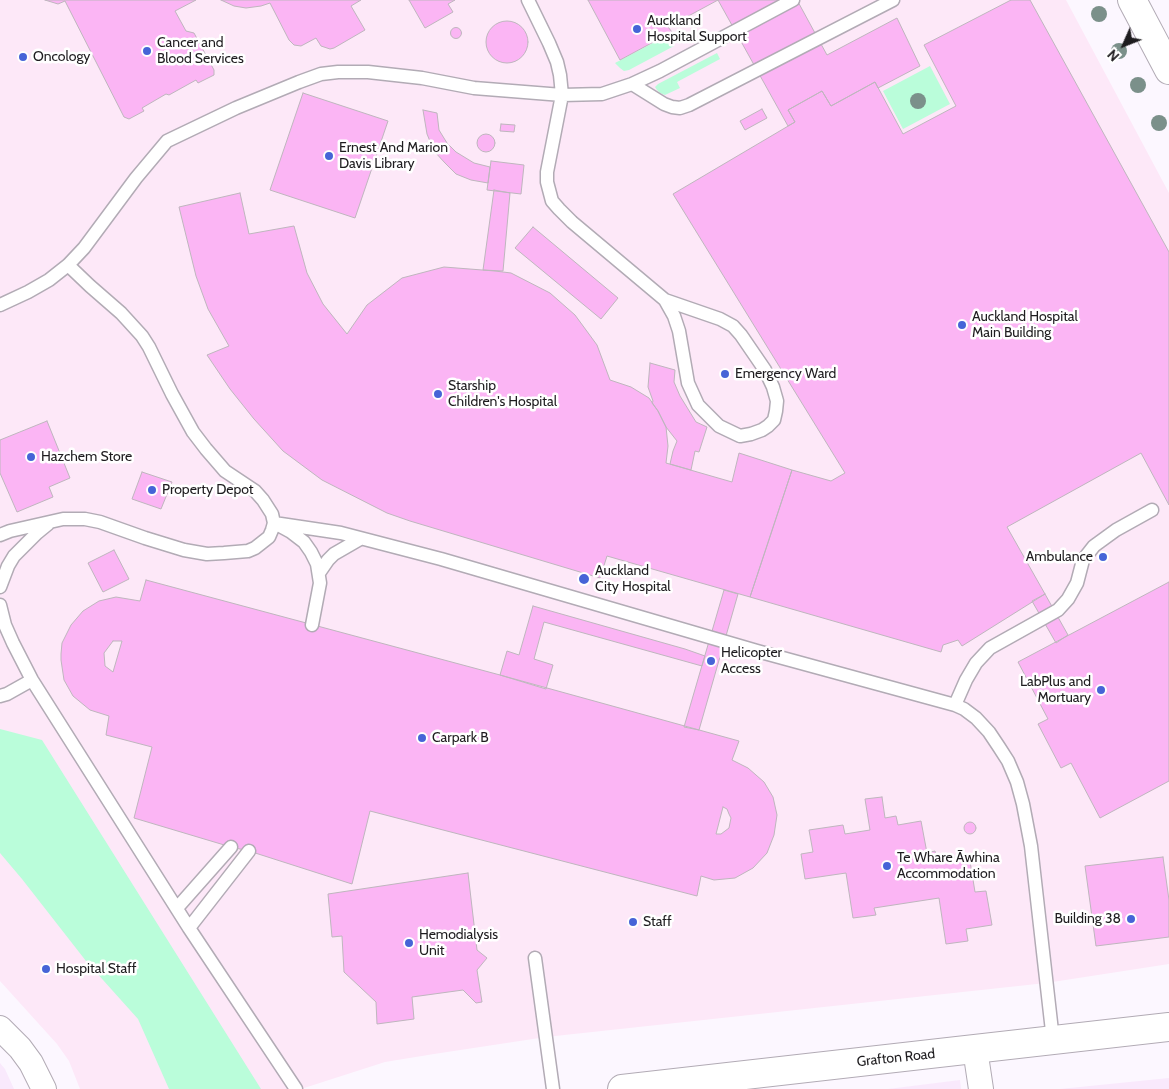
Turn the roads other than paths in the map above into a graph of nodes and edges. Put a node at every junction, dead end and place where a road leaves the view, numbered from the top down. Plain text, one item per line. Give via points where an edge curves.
1 (528, 0) edge
2 (793, 0) edge
3 (893, 0) edge
4 (1132, 0) edge
5 (1169, 70) edge
6 (632, 84) junction
7 (562, 95) junction
8 (68, 265) junction
9 (664, 300) junction
10 (0, 305) edge
11 (1152, 510) dead end
12 (50, 522) junction
13 (274, 522) junction
14 (0, 535) edge
15 (360, 539) junction
16 (319, 573) junction
17 (0, 587) edge
18 (0, 605) edge
19 (312, 625) dead end
20 (32, 680) junction
21 (0, 696) edge
22 (954, 705) junction
23 (231, 847) dead end
24 (249, 851) dead end
25 (178, 908) junction
26 (190, 928) junction
27 (536, 958) dead end
28 (1169, 1027) edge
29 (0, 1028) edge
30 (1053, 1040) junction
31 (975, 1049) junction
32 (44, 1089) edge
33 (296, 1089) edge
34 (553, 1089) edge
35 (622, 1089) edge
36 (981, 1089) edge

1 - 7 lane via 557,62
2 - 6 lane
3 - 6 lane via 689,106 680,108 664,104
4 - 5 main road
6 - 7 lane via 602,94
7 - 8 lane via 474,88 368,72 321,74 236,108 167,141
7 - 9 lane via 547,172 552,200 572,222
8 - 10 lane via 49,280
8 - 13 lane via 132,324 149,347 198,438 225,471 255,491
9 - 9 lane via 720,319 742,335 773,387 776,411 768,426 740,436 719,426 698,405 688,384 679,331
11 - 22 lane via 1094,546 1083,560 1077,583 1058,610 990,648 973,668
12 - 13 lane via 63,519 100,522 207,554 237,553 255,548 269,537
12 - 14 lane
12 - 17 lane via 14,556
13 - 15 lane
13 - 16 lane via 304,542 312,552
15 - 16 lane via 334,554
15 - 22 lane via 441,558
16 - 19 lane
18 - 20 lane via 13,643
20 - 21 lane
20 - 25 lane
22 - 30 lane via 976,718 989,732 1017,782 1031,846
23 - 25 lane
24 - 26 lane
25 - 26 lane
26 - 33 lane
27 - 34 lane
28 - 30 main road, Grafton Road
29 - 32 street via 31,1063
30 - 31 main road, Grafton Road
31 - 35 main road, Grafton Road
31 - 36 street

